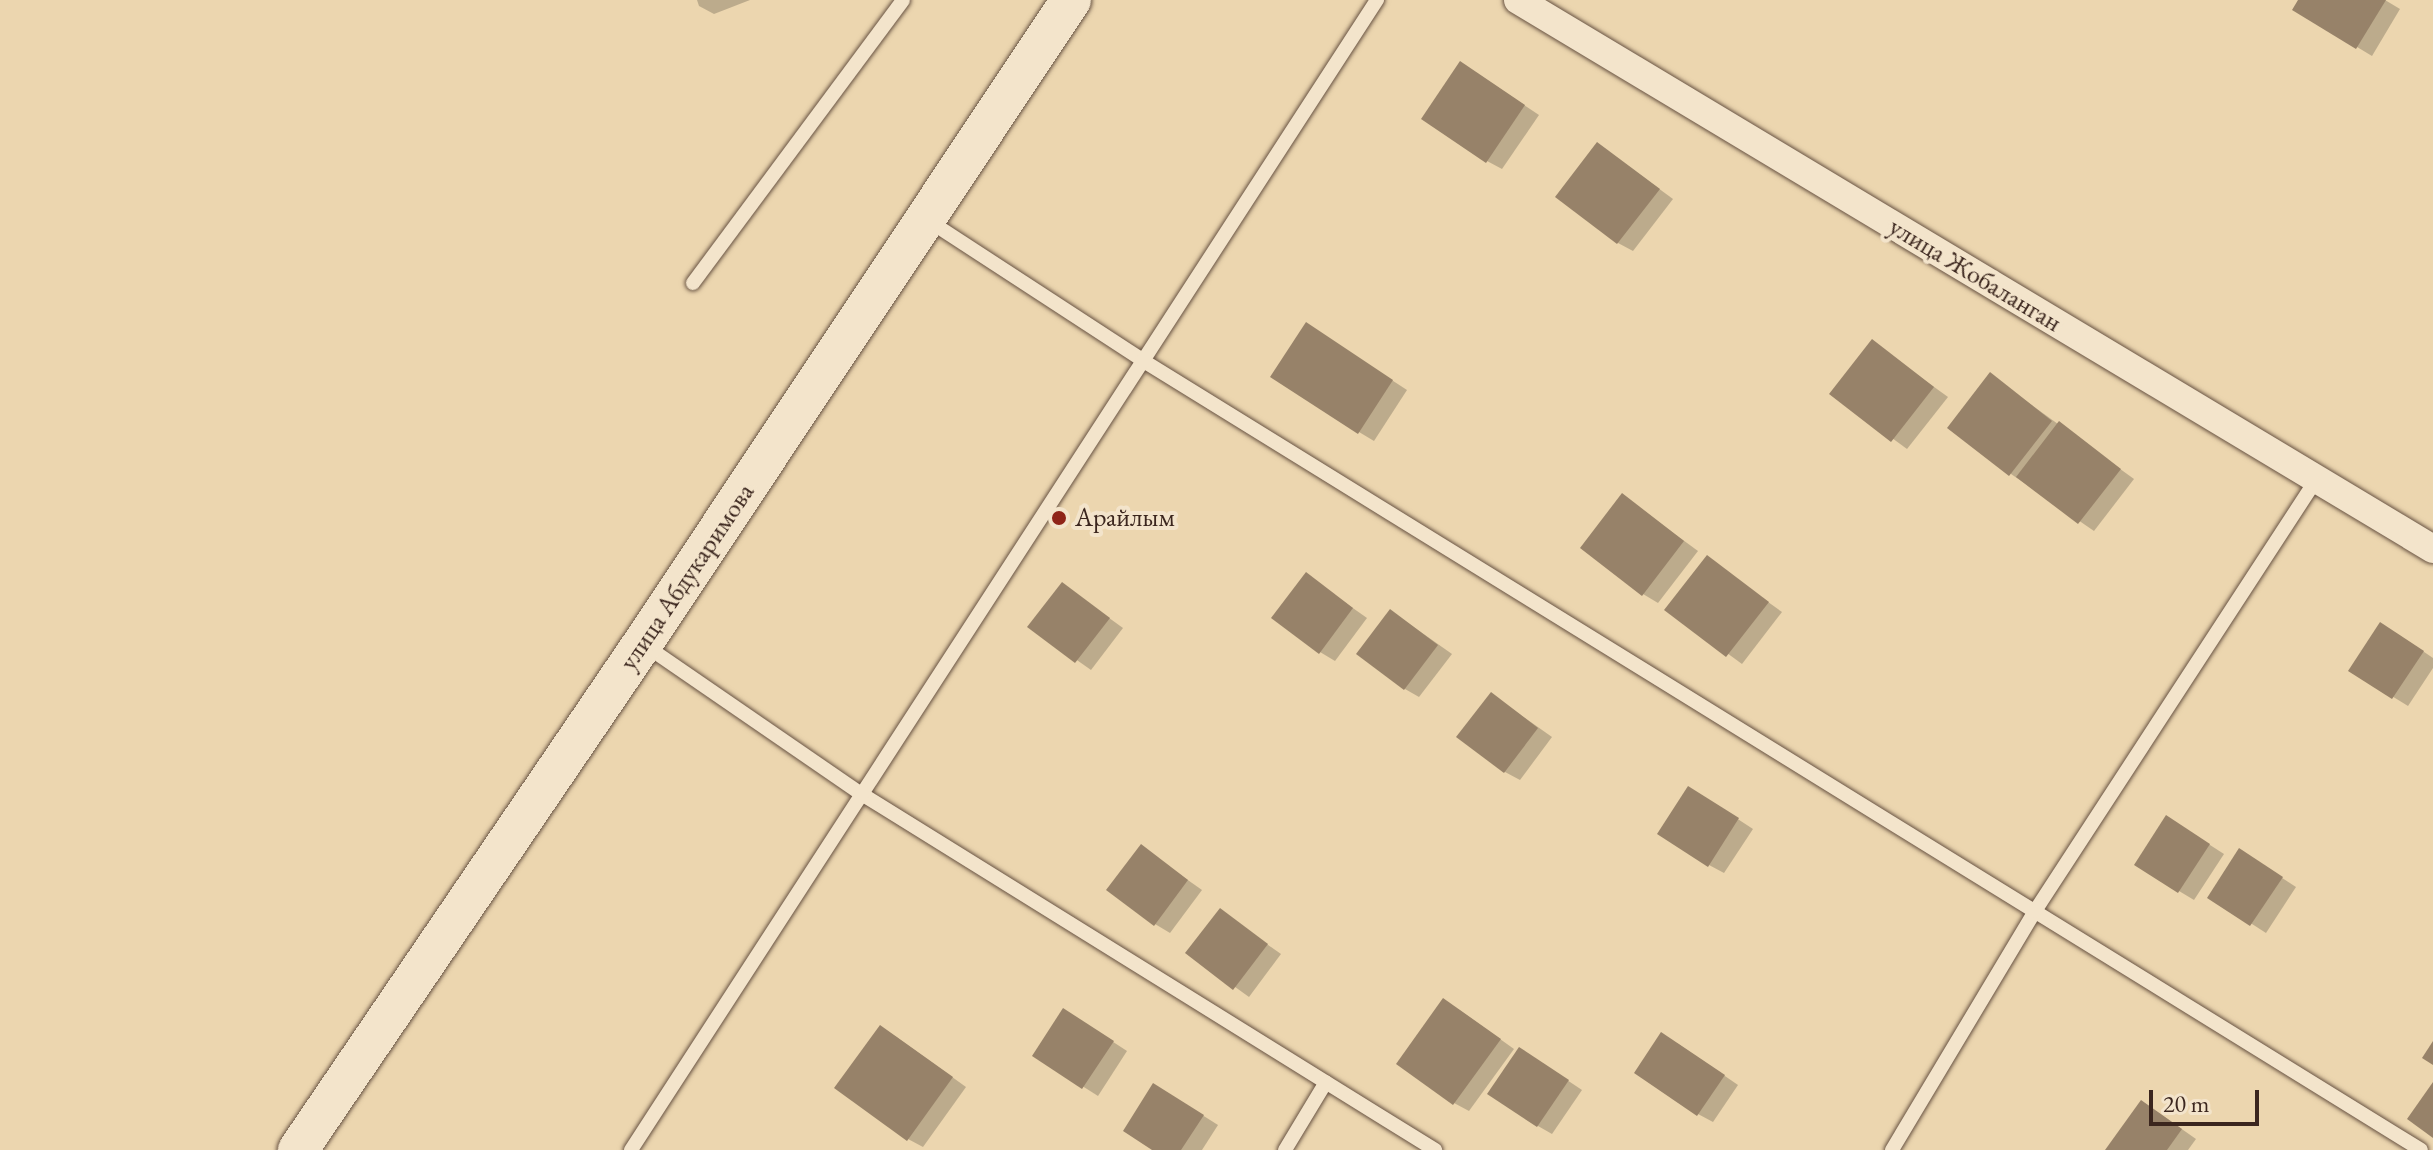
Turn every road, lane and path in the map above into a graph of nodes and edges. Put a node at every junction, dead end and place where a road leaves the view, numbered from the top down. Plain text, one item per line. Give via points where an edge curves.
1 (903, 0) edge
2 (1071, 0) edge
3 (1377, 0) edge
4 (1518, 0) edge
5 (925, 219) junction
6 (693, 283) dead end
7 (1142, 360) junction
8 (2316, 480) junction
9 (2433, 549) edge
10 (643, 643) junction
11 (860, 793) junction
12 (2035, 911) junction
13 (1326, 1082) junction
14 (298, 1150) edge
15 (631, 1150) edge
16 (1285, 1150) edge
17 (1435, 1150) edge
18 (1892, 1150) edge
19 (2421, 1150) edge

1 - 6 lane
2 - 5 main road, улица Абдукаримова
3 - 7 lane
4 - 8 street, улица Жобаланган
5 - 7 lane
5 - 10 main road, улица Абдукаримова
7 - 11 lane
7 - 12 lane
8 - 9 street, улица Жобаланган
8 - 12 lane
10 - 11 lane
10 - 14 main road, улица Абдукаримова
11 - 13 lane
11 - 15 lane
12 - 18 lane
12 - 19 lane
13 - 16 lane
13 - 17 lane

